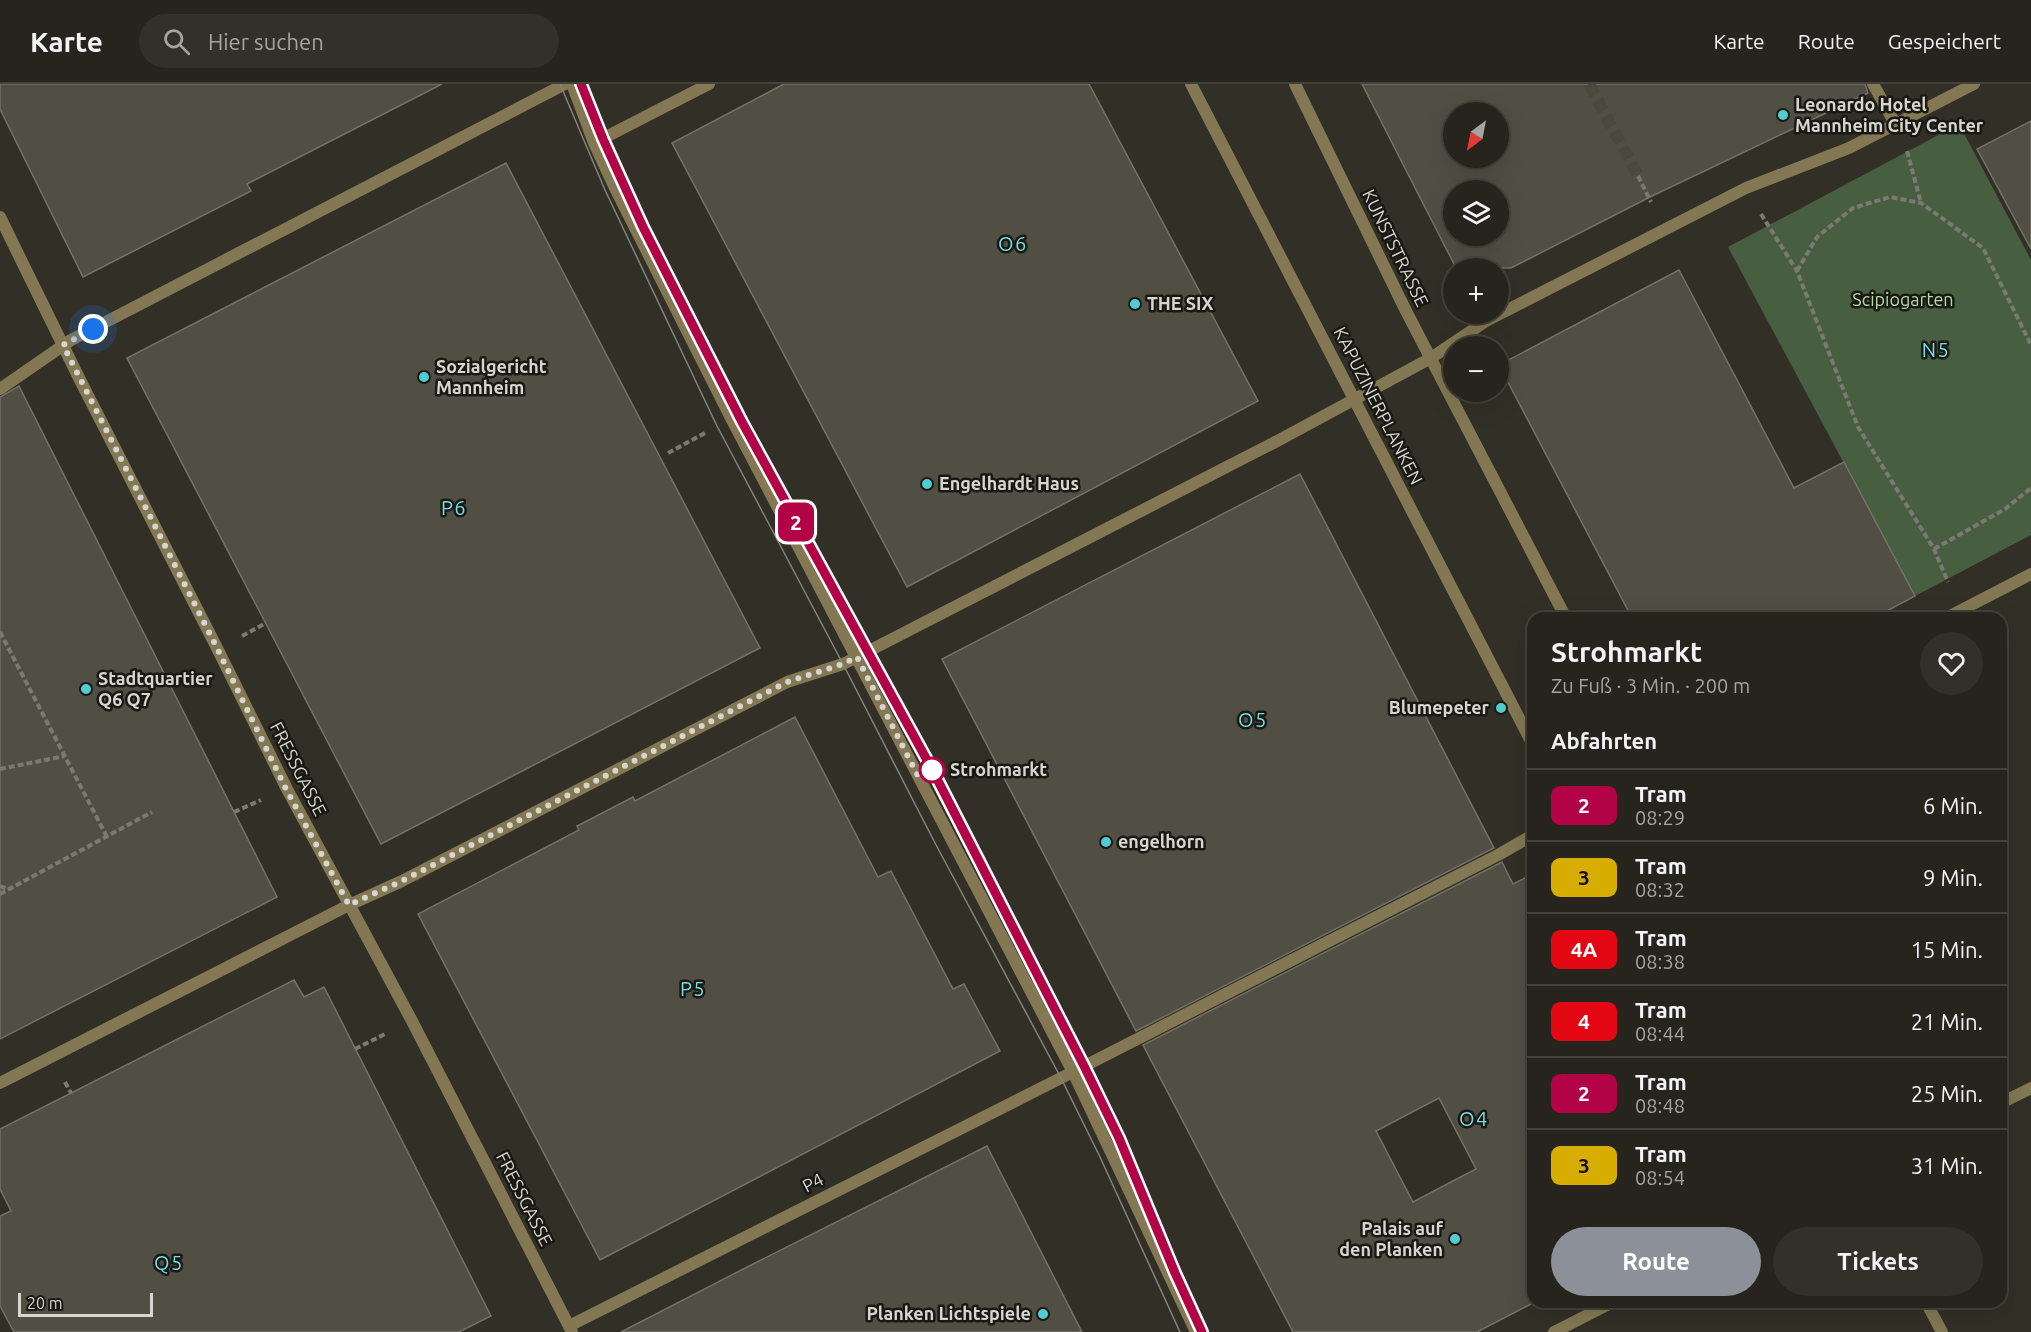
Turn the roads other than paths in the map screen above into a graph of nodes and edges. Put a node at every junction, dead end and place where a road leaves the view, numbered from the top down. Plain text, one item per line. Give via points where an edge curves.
1 (565, 84) edge
2 (572, 84) edge
3 (709, 84) edge
4 (1191, 84) edge
5 (1295, 84) edge
6 (1873, 84) edge
7 (1974, 84) edge
8 (1896, 125) junction
9 (594, 143) junction
10 (0, 217) edge
11 (63, 345) junction
12 (1431, 358) junction
13 (0, 389) edge
14 (1354, 399) junction
15 (2031, 574) edge
16 (1563, 612) edge
17 (1958, 612) edge
18 (857, 657) junction
19 (1527, 733) edge
20 (1527, 838) edge
21 (349, 905) junction
22 (1073, 1072) junction
23 (0, 1083) edge
24 (2031, 1088) edge
25 (2007, 1100) edge
26 (1601, 1308) edge
27 (1929, 1308) edge
28 (570, 1329) edge
29 (556, 1332) edge
30 (1196, 1332) edge
31 (1554, 1332) edge
32 (1942, 1332) edge

1 - 11 street
2 - 9 street
3 - 9 street
4 - 14 street, KAPUZINERPLANKEN
5 - 12 street, KUNSTSTRASSE
6 - 8 street
7 - 8 street
8 - 12 street via 1850,148 1746,188 1486,321
9 - 18 street via 731,418
10 - 11 street, FRESSGASSE
11 - 13 street
11 - 21 street, FRESSGASSE via 286,789
12 - 14 street
12 - 16 street, KUNSTSTRASSE
14 - 18 street
14 - 19 street, KAPUZINERPLANKEN
15 - 17 street
18 - 21 street via 787,682
18 - 22 street
20 - 22 street, P4
21 - 23 street
21 - 28 street, FRESSGASSE
22 - 28 street, P4
22 - 30 street
24 - 25 street
26 - 31 street
27 - 32 street
28 - 29 street, P4

